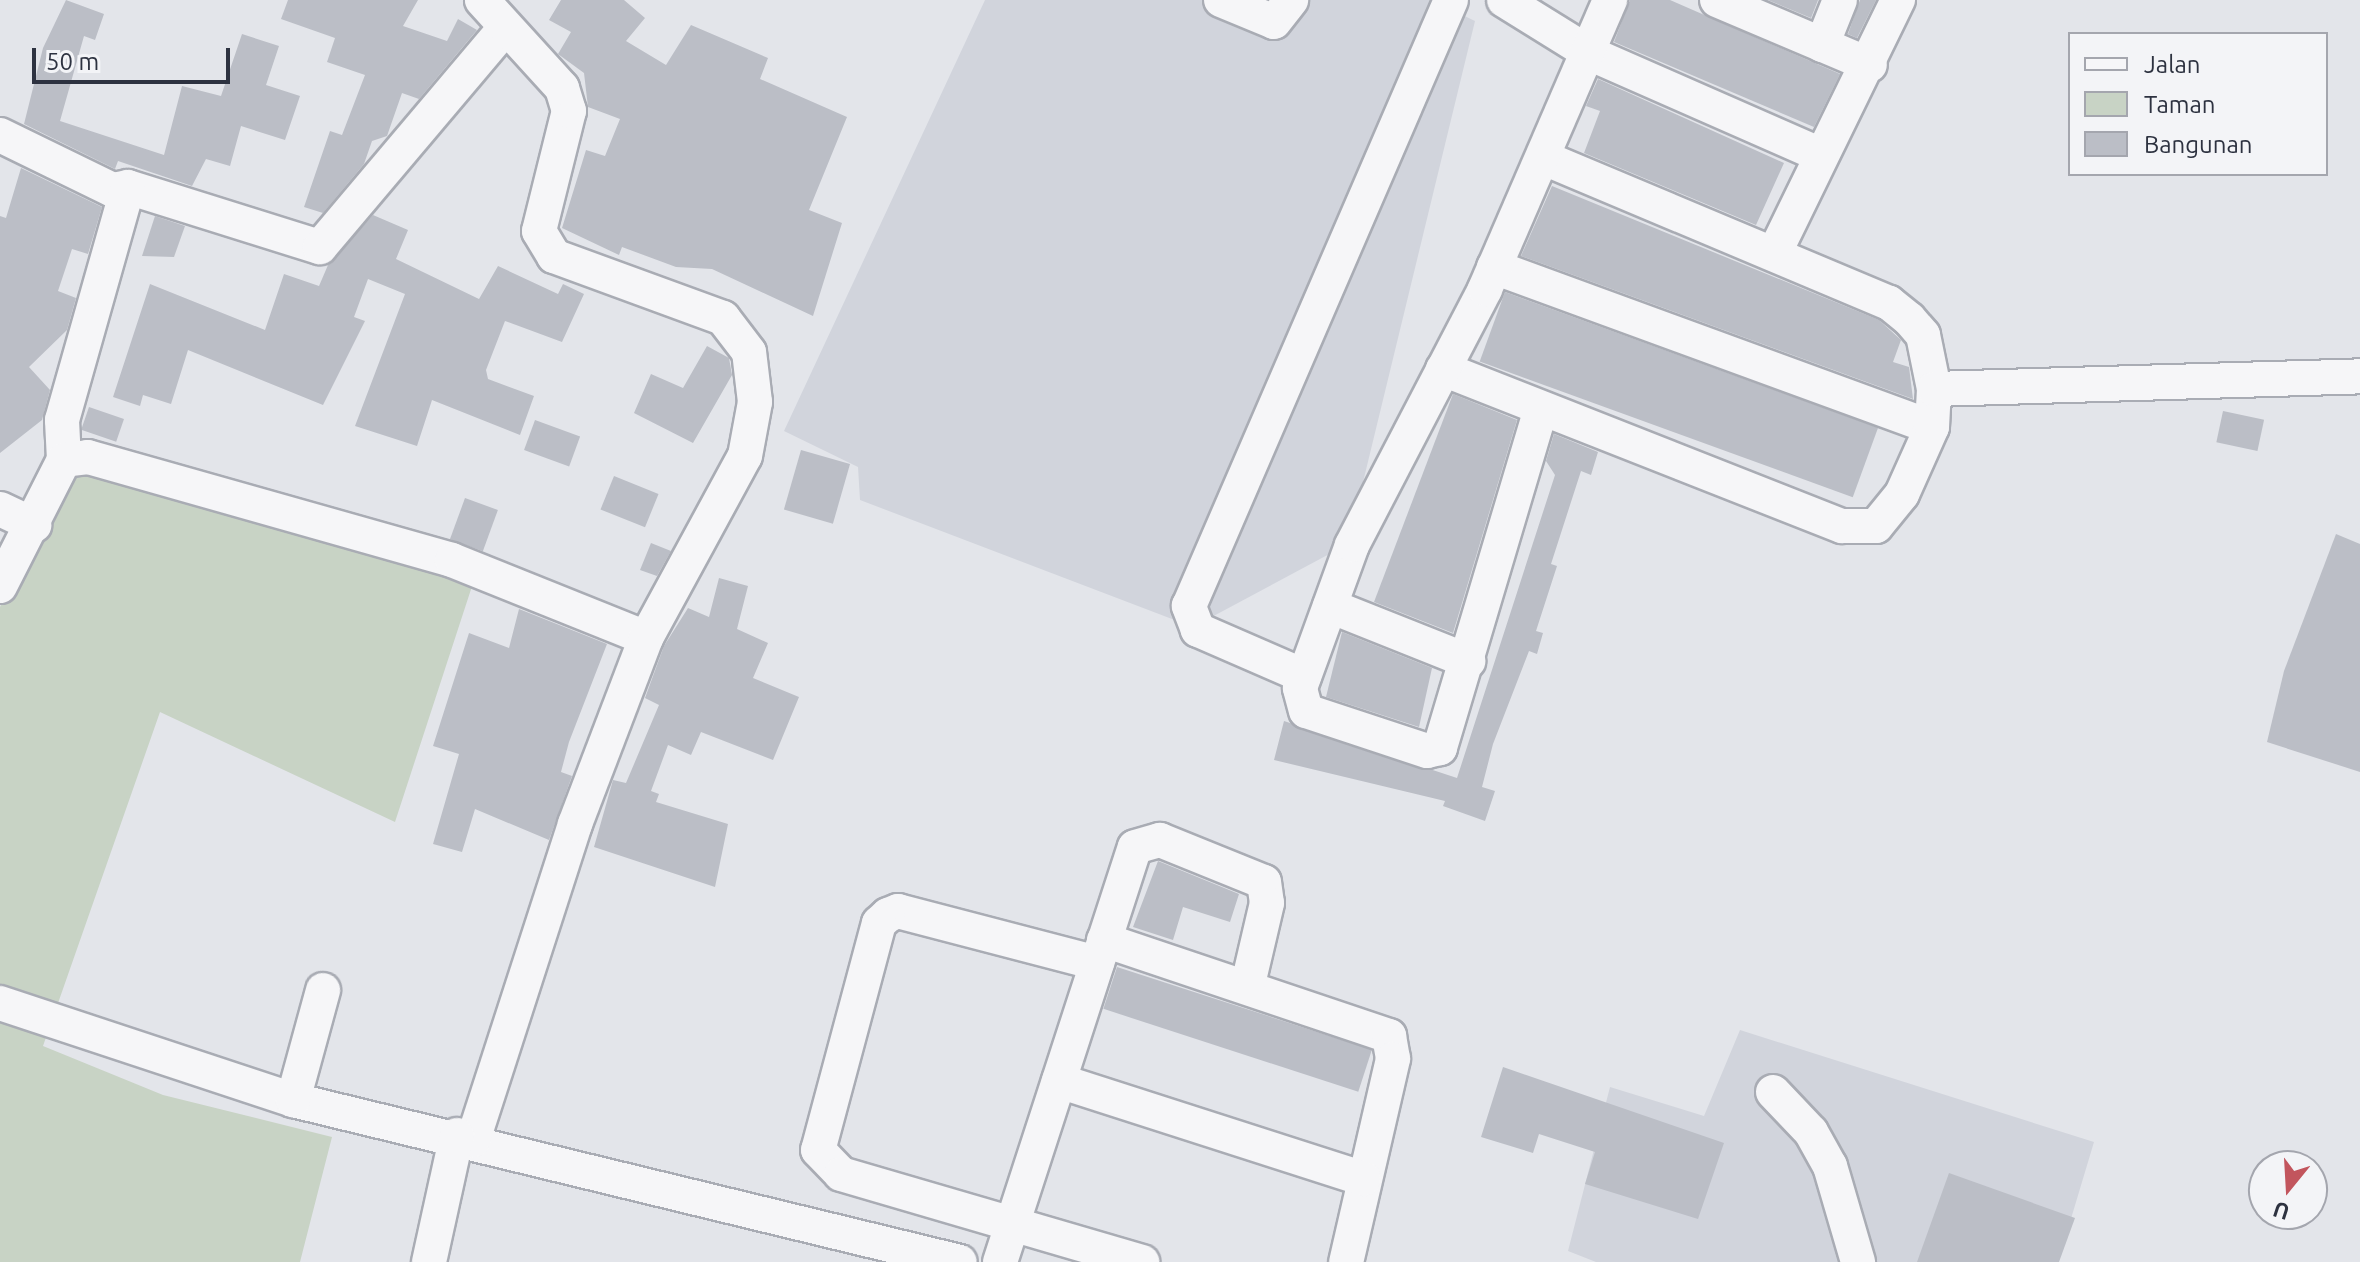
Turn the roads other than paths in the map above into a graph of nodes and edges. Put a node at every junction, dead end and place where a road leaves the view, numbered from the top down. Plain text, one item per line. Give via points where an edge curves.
1 (482, 0) edge
2 (1221, 0) edge
3 (1291, 0) edge
4 (1451, 0) edge
5 (1504, 0) edge
6 (1610, 0) edge
7 (1840, 0) edge
8 (1898, 0) edge
9 (1721, 1) edge
10 (504, 29) junction
11 (1822, 45) junction
12 (1591, 54) junction
13 (1870, 65) junction
14 (0, 135) edge
15 (1819, 154) junction
16 (1544, 158) junction
17 (128, 187) junction
18 (1774, 254) junction
19 (1494, 267) junction
20 (1443, 369) junction
21 (2360, 376) edge
22 (1934, 389) junction
23 (1540, 412) junction
24 (1932, 427) junction
25 (64, 460) junction
26 (0, 509) edge
27 (34, 525) junction
28 (0, 586) edge
29 (1330, 606) junction
30 (646, 638) junction
31 (1468, 661) junction
32 (1304, 676) junction
33 (1100, 952) junction
34 (1248, 984) junction
35 (323, 990) dead end
36 (0, 1003) edge
37 (1059, 1081) junction
38 (1773, 1092) dead end
39 (293, 1100) junction
40 (465, 1138) junction
41 (1364, 1179) junction
42 (1014, 1220) junction
43 (429, 1262) edge
44 (960, 1262) edge
45 (1000, 1262) edge
46 (1142, 1262) edge
47 (1346, 1262) edge
48 (1858, 1262) edge

1 - 10 street
2 - 3 street via 1274,22
4 - 32 street via 1189,606 1198,630
5 - 12 street
6 - 12 street
7 - 11 street
8 - 13 street
9 - 11 street
10 - 17 street via 320,247
10 - 30 street via 562,88 569,111 539,231 554,256 723,318 749,352 755,402 745,456
11 - 13 street
12 - 15 street
12 - 16 street
13 - 15 street
14 - 17 street via 67,173 113,190
15 - 18 street
16 - 18 street
16 - 19 street
17 - 25 street via 62,420
18 - 22 street via 1909,319 1923,335
19 - 20 street
19 - 24 street
20 - 23 street
20 - 29 street via 1352,545
21 - 22 street
22 - 24 street
23 - 24 street via 1864,529 1890,514
23 - 31 street
25 - 27 street
25 - 30 street via 88,457 152,473 452,560
26 - 27 street
27 - 28 street
29 - 31 street
29 - 32 street
30 - 40 street
31 - 32 street via 1446,739 1427,751 1306,711 1299,702
33 - 34 street
33 - 34 street via 1135,847 1160,840 1264,882 1267,903
33 - 37 street
33 - 42 street via 898,911 879,923 818,1150 841,1174
34 - 41 street via 1389,1036 1393,1059
35 - 39 street
36 - 39 street
37 - 41 street
37 - 42 street
38 - 48 street via 1811,1132 1830,1166
39 - 40 street
40 - 43 street
40 - 44 street
41 - 47 street
42 - 45 street
42 - 46 street

